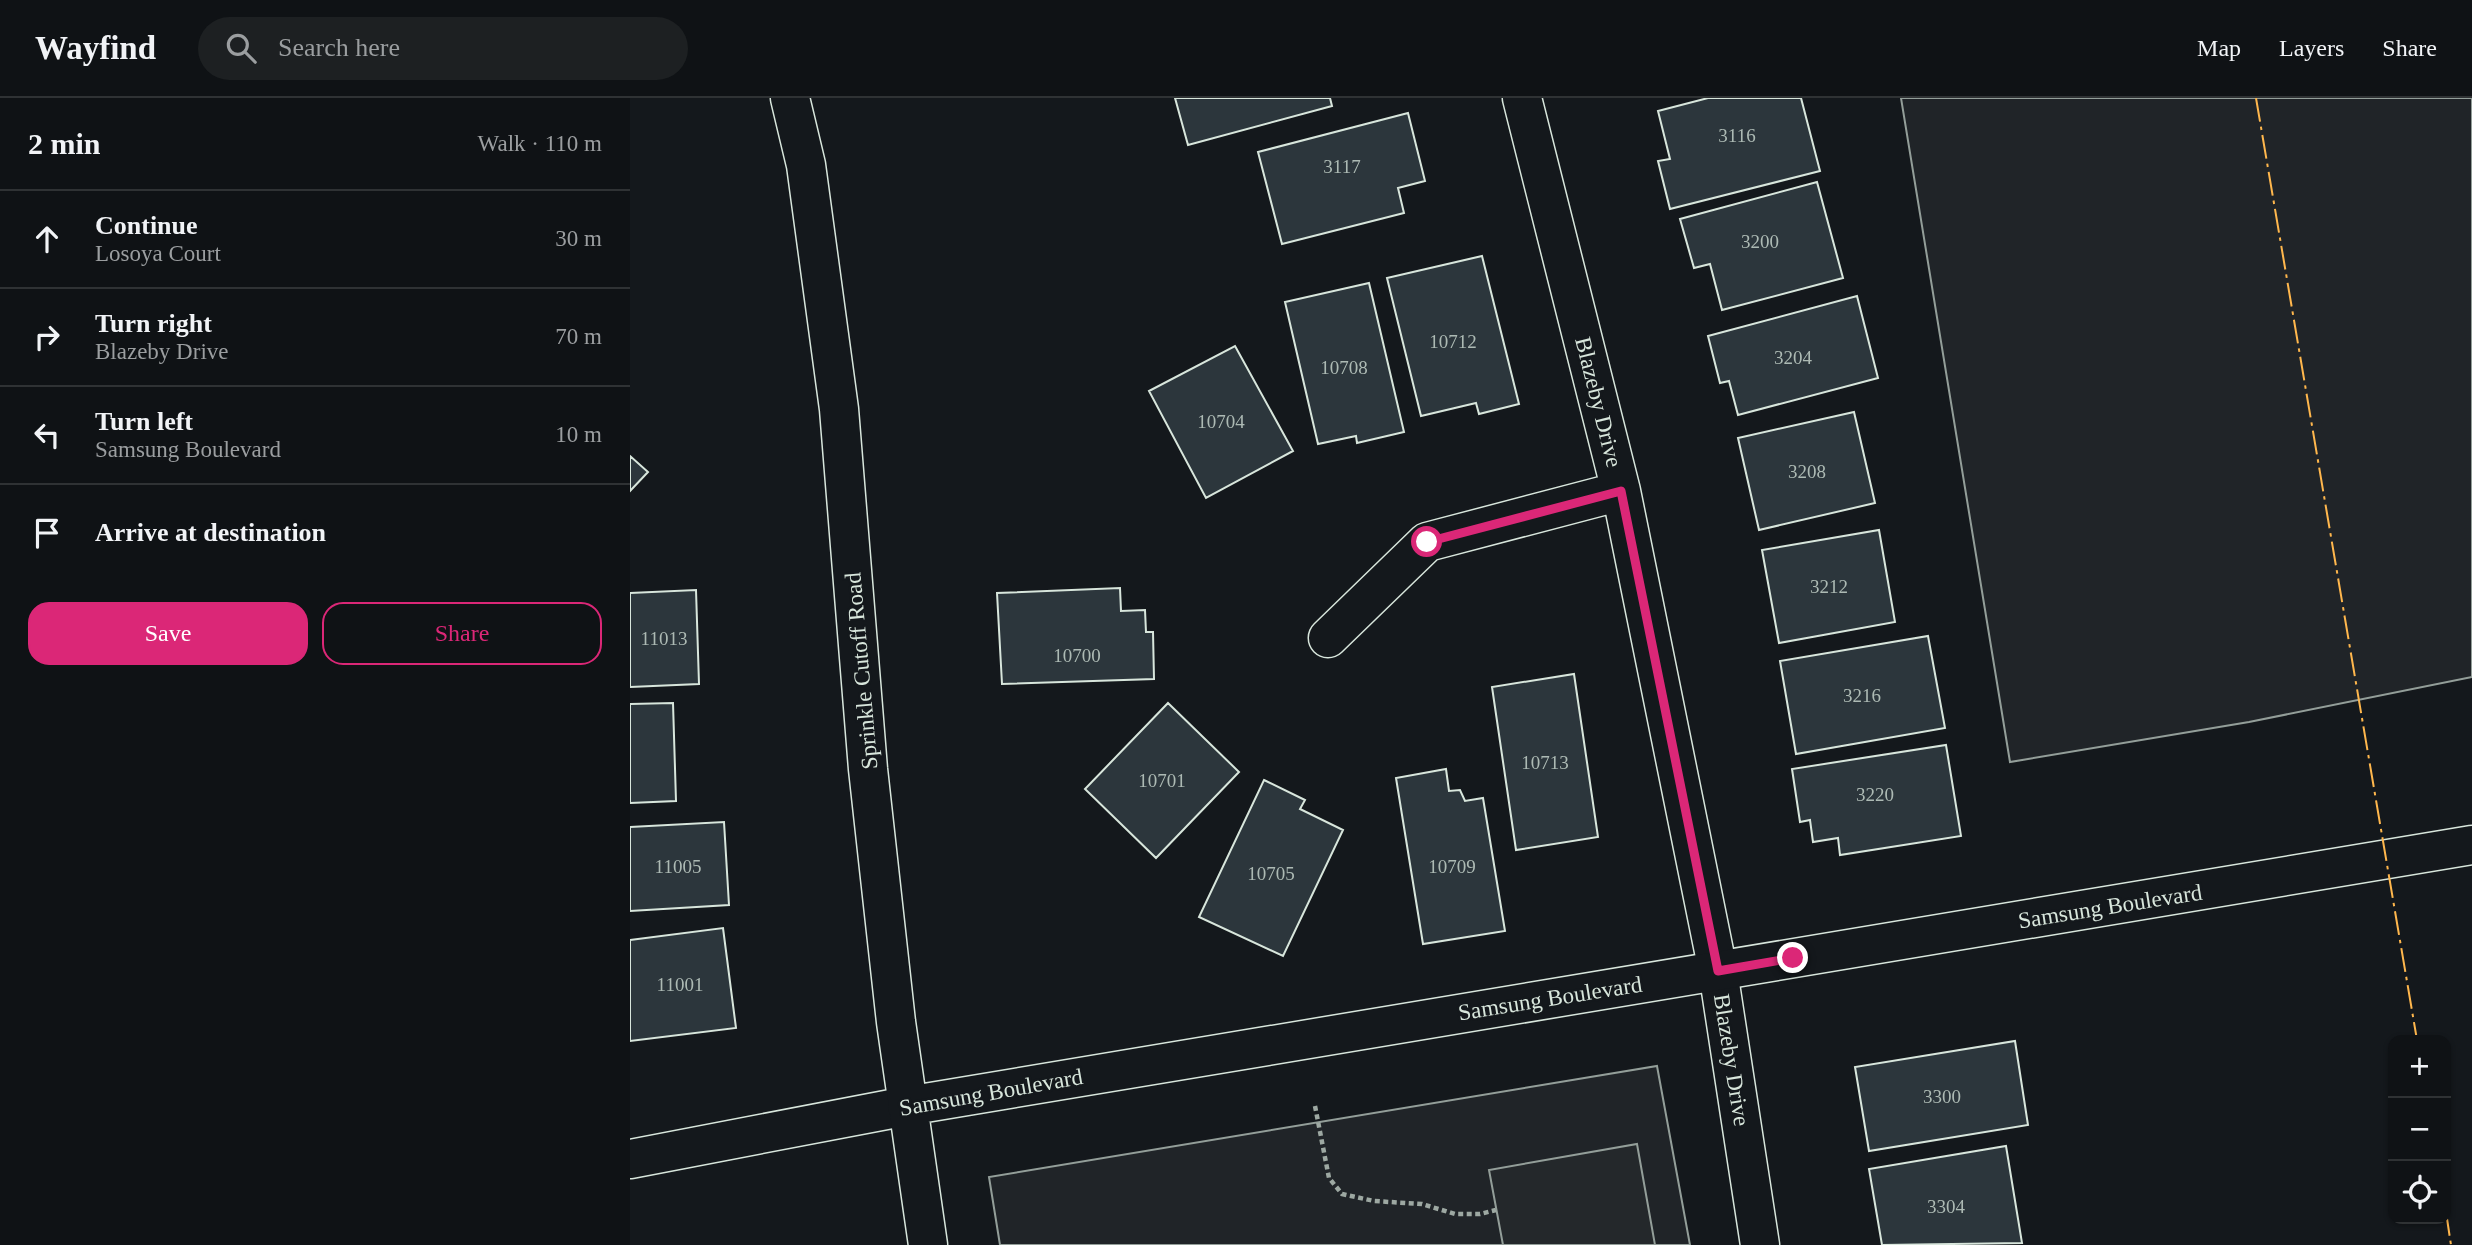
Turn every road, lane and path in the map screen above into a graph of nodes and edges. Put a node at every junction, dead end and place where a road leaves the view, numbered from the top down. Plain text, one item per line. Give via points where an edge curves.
1 (1522, 98) edge
2 (790, 99) edge
3 (1621, 491) junction
4 (1328, 638) dead end
5 (2472, 845) edge
6 (1718, 971) junction
7 (907, 1106) junction
8 (1315, 1107) dead end
9 (630, 1159) edge
10 (1496, 1210) dead end
11 (928, 1245) edge
12 (1760, 1245) edge

1 - 3 street, Blazeby Drive
2 - 7 street, Sprinkle Cutoff Road via 806,165 839,409 868,769
3 - 4 street via 1427,542
3 - 6 street, Blazeby Drive
5 - 6 street, Samsung Boulevard
6 - 7 street, Samsung Boulevard
6 - 12 street, Blazeby Drive
7 - 9 street, Samsung Boulevard
7 - 11 street, Sprinkle Cutoff Road
8 - 10 path via 1329,1178 1342,1194 1422,1204 1455,1214

